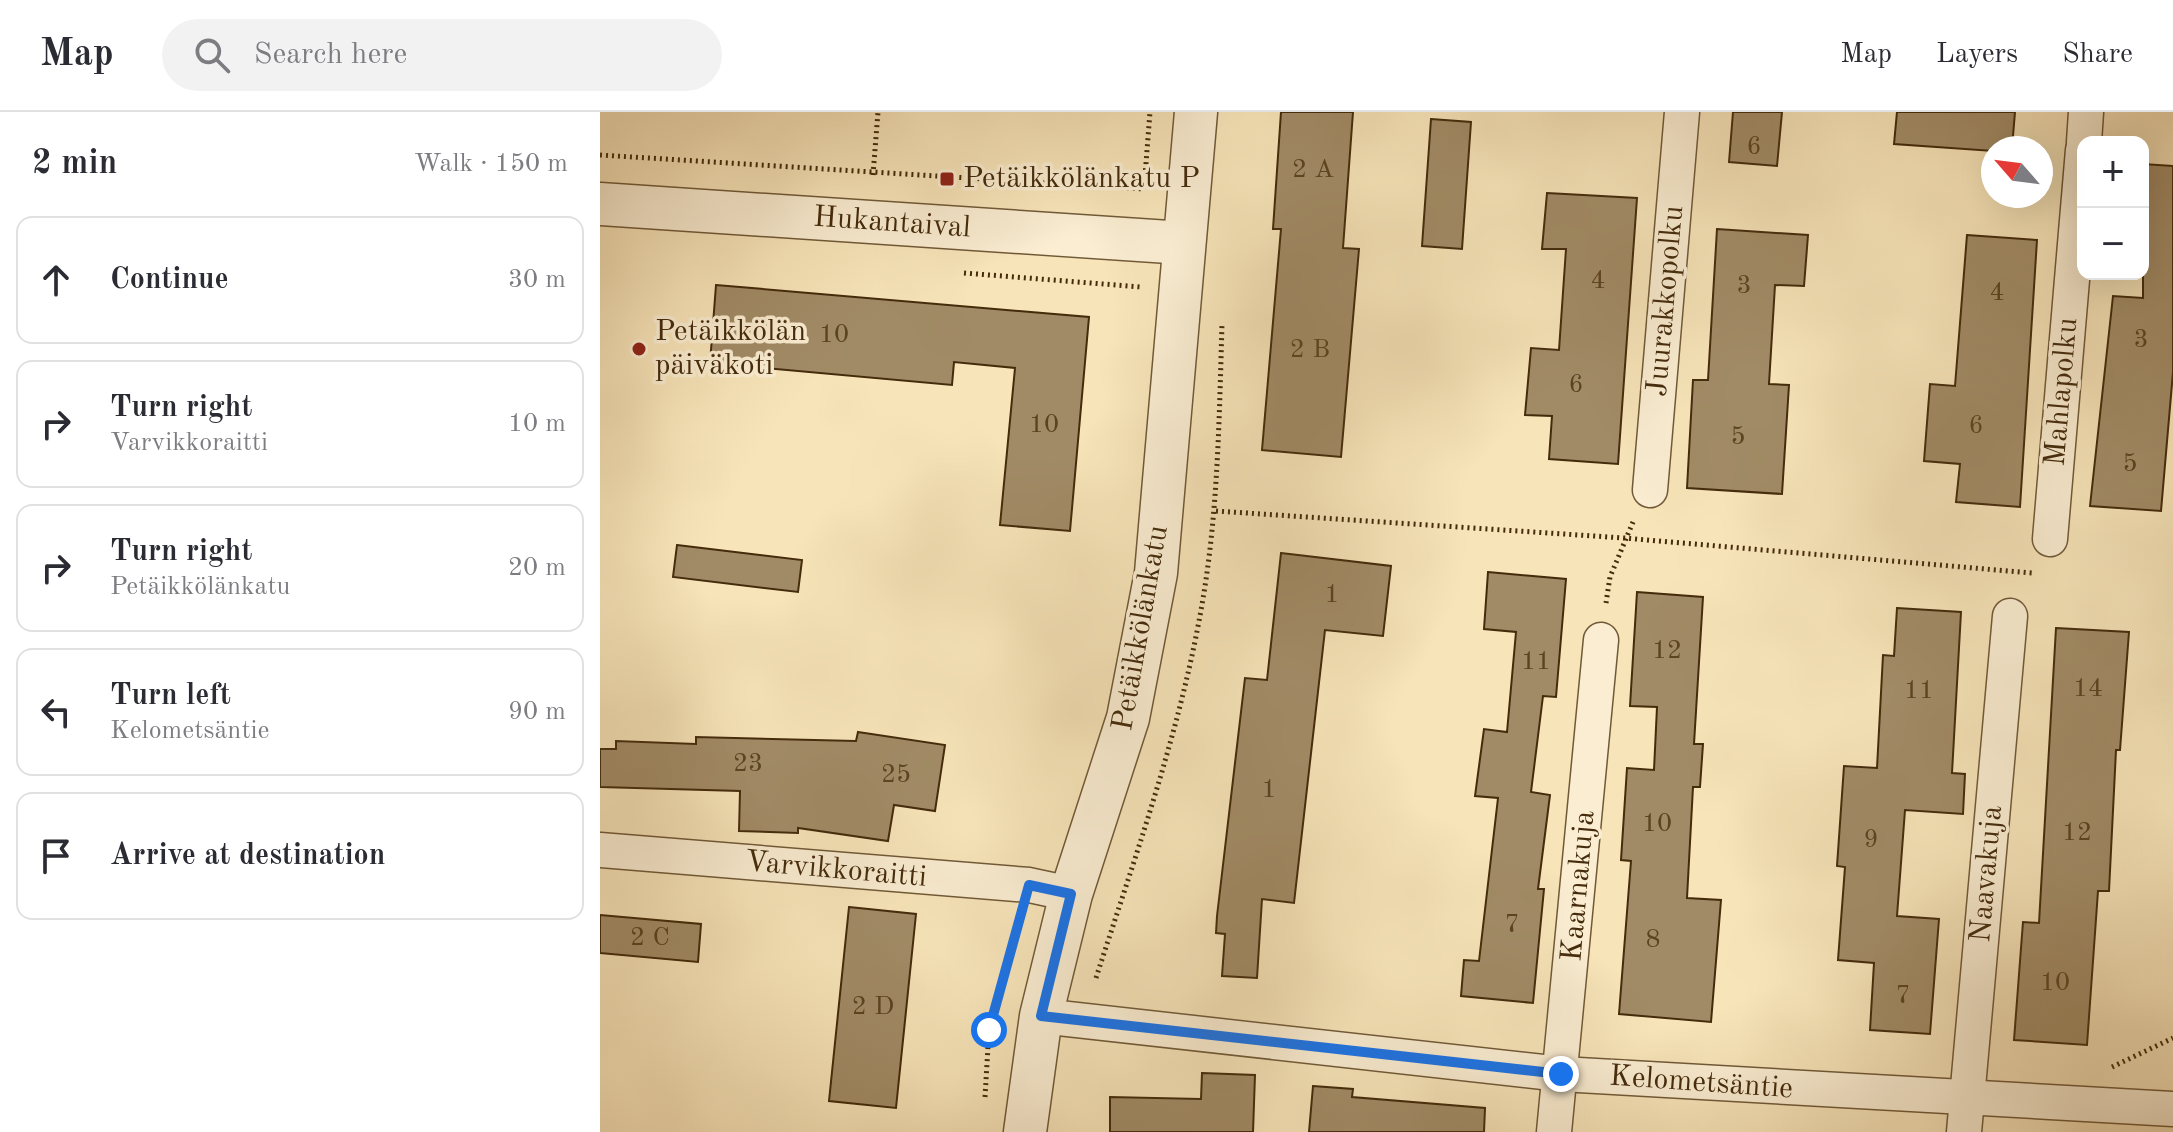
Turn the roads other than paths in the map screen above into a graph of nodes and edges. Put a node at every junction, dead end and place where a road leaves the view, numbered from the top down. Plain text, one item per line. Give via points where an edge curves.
1 (1196, 112) edge
2 (1682, 112) edge
3 (2086, 112) edge
4 (2084, 136) edge
5 (600, 204) edge
6 (2078, 208) edge
7 (1184, 243) junction
8 (1650, 490) road end
9 (2050, 539) road end
10 (2010, 616) road end
11 (1601, 640) road end
12 (600, 850) edge
13 (1071, 894) junction
14 (1041, 1016) junction
15 (1561, 1074) junction
16 (2173, 1109) edge
17 (1965, 1116) edge
18 (1025, 1132) edge
19 (1554, 1132) edge

1 - 7 street, Petäikkölänkatu
2 - 8 street, Juurakkopolku
3 - 4 street
5 - 7 street, Hukantaival
6 - 9 street, Mahlapolku
7 - 13 street, Petäikkölänkatu via 1156,573 1128,718
10 - 17 street, Naavakuja
11 - 15 street, Kaarnakuja
12 - 13 street, Varvikkoraitti via 1029,885
13 - 14 street, Petäikkölänkatu
14 - 15 street, Kelometsäntie
14 - 18 street, Petäikkölänkatu
15 - 17 street, Kelometsäntie
15 - 19 street, Kaarnakuja
16 - 17 street, Kelometsäntie

